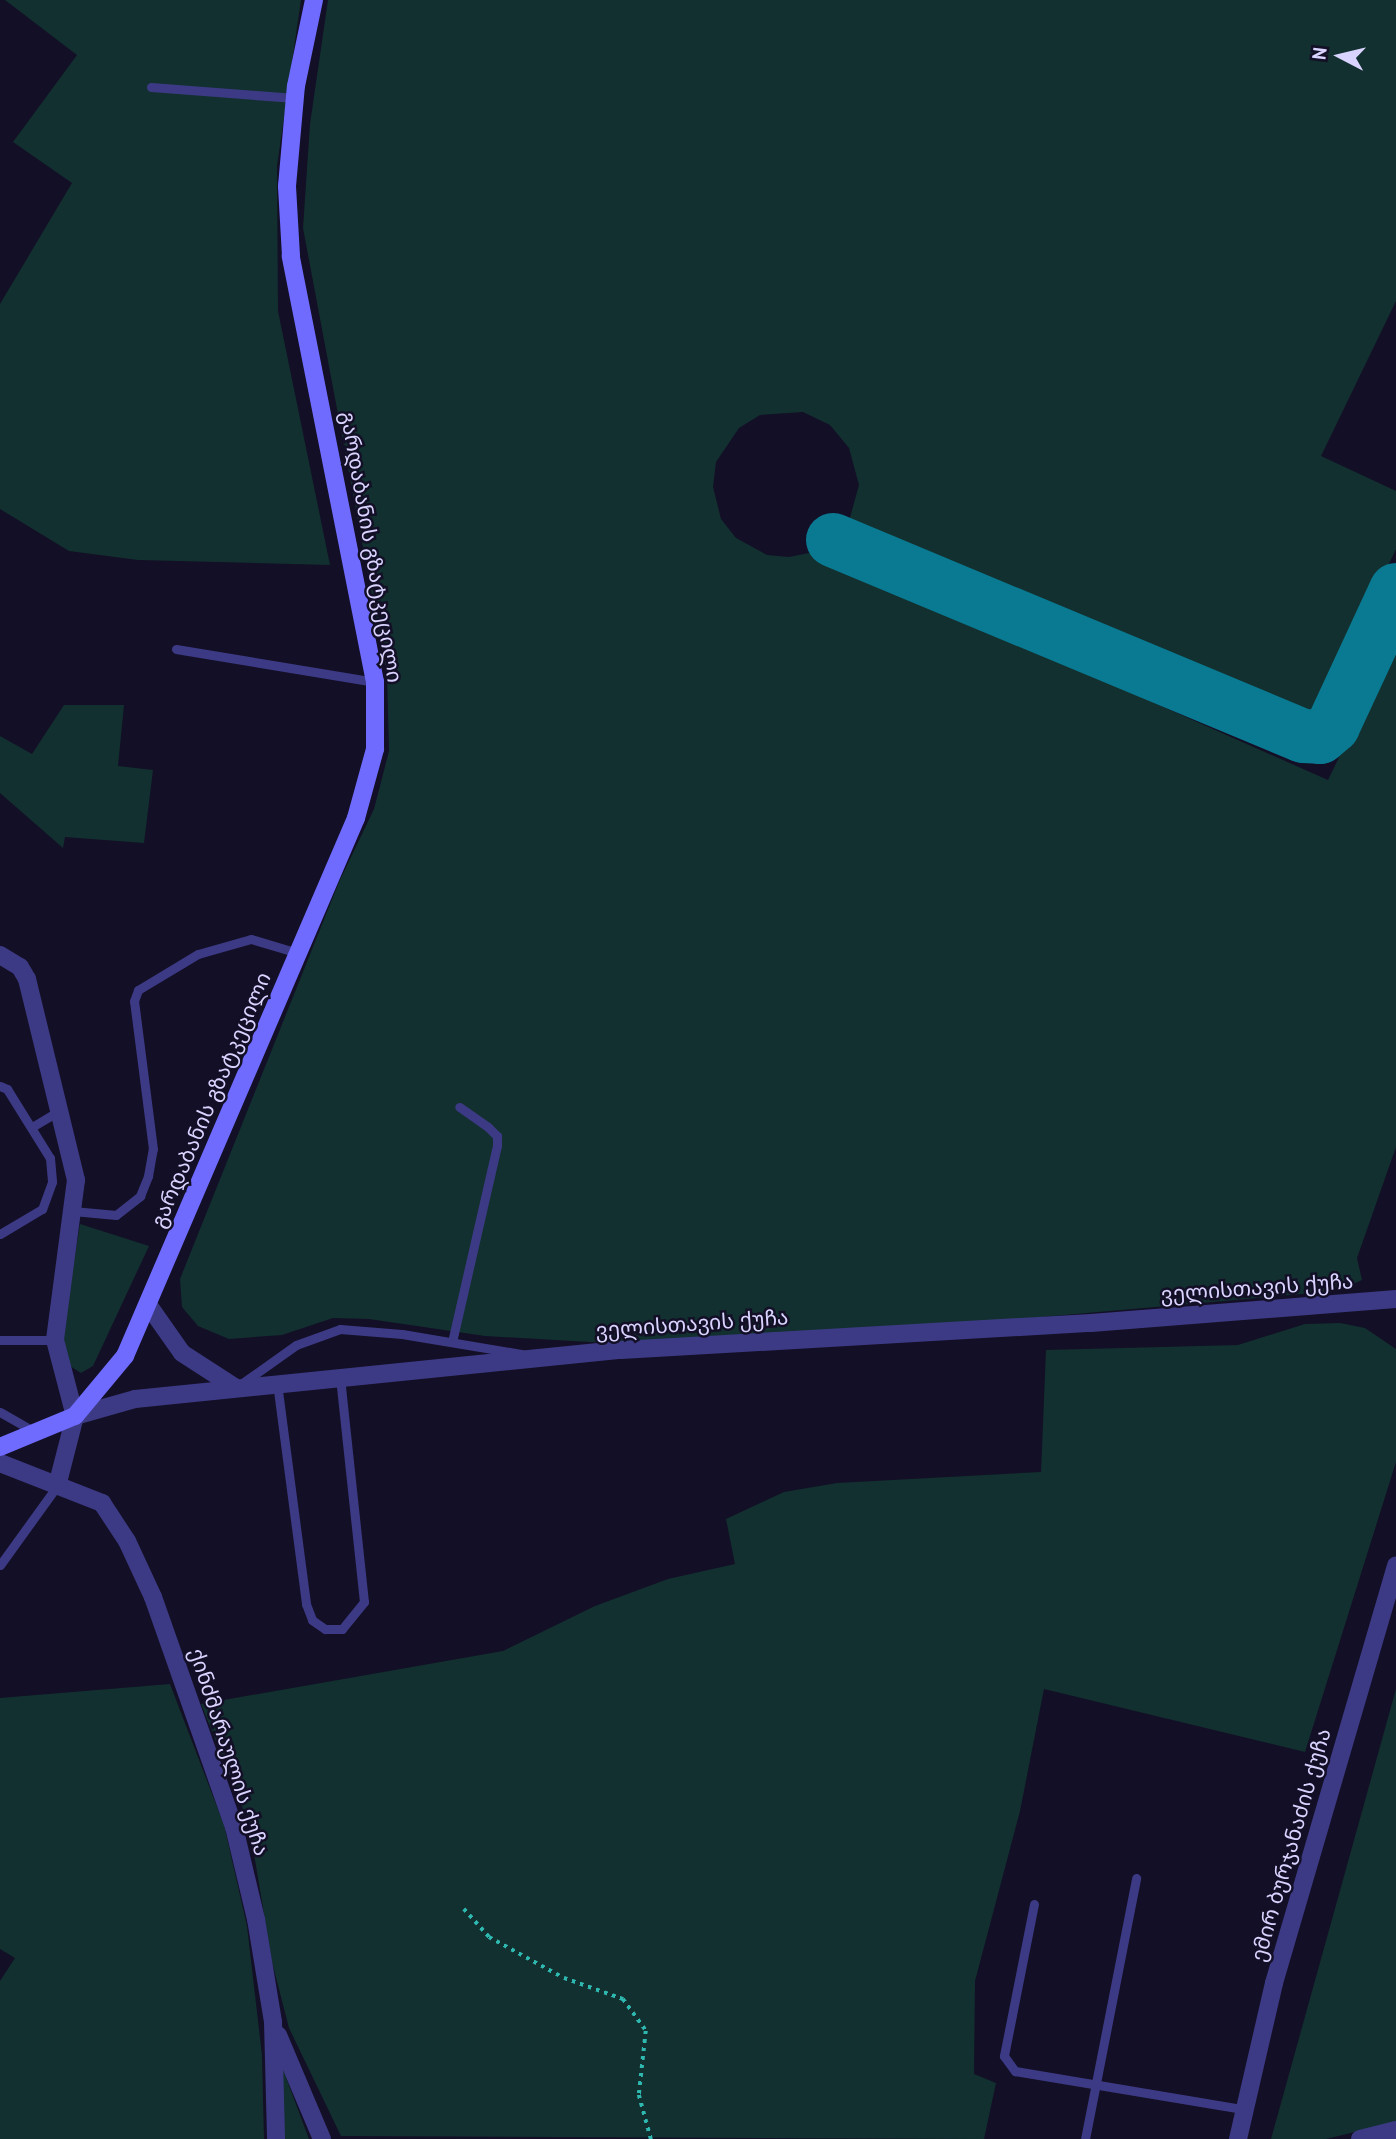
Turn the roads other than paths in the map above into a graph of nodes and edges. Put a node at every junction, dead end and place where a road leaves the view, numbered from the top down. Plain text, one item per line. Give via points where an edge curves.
1 (314, 0) edge
2 (151, 87) dead end
3 (295, 97) junction
4 (176, 649) dead end
5 (375, 682) junction
6 (298, 953) junction
7 (0, 956) edge
8 (0, 1086) edge
9 (459, 1107) dead end
10 (59, 1111) junction
11 (32, 1127) junction
12 (73, 1211) junction
13 (0, 1234) edge
14 (1396, 1299) edge
15 (149, 1306) junction
16 (55, 1339) junction
17 (0, 1340) edge
18 (452, 1342) junction
19 (544, 1358) junction
20 (340, 1377) junction
21 (277, 1383) junction
22 (236, 1388) junction
23 (0, 1412) edge
24 (75, 1416) junction
25 (37, 1433) junction
26 (0, 1447) edge
27 (0, 1463) edge
28 (57, 1486) junction
29 (0, 1565) edge
30 (1396, 1565) edge
31 (1136, 1878) dead end
32 (1034, 1904) dead end
33 (273, 2022) junction
34 (1096, 2084) junction
35 (1243, 2109) junction
36 (1396, 2130) edge
37 (276, 2139) edge
38 (323, 2139) edge
39 (1085, 2139) edge
40 (1238, 2139) edge
41 (1360, 2139) edge

1 - 3 main road, გარდაბანის გზატკეცილი
2 - 3 lane
3 - 5 main road, გარდაბანის გზატკეცილი via 287,186 291,256
4 - 5 lane
5 - 6 main road, გარდაბანის გზატკეცილი via 375,749 356,818
6 - 12 lane via 251,939 198,954 138,990 134,1001 153,1149 148,1176 140,1196 116,1215
6 - 15 main road, გარდაბანის გზატკეცილი
7 - 10 street via 20,967 27,979
8 - 11 lane
9 - 18 lane via 497,1136 497,1146
10 - 11 lane
10 - 12 street via 76,1180
11 - 13 lane via 50,1158 50,1195 43,1209
12 - 16 street
14 - 19 street, ველისთავის ქუჩა
15 - 22 street via 182,1353
15 - 24 main road, გარდაბანის გზატკეცილი via 125,1356
16 - 17 lane
16 - 24 street
18 - 19 lane
18 - 22 lane via 340,1329 296,1345
19 - 20 street, ველისთავის ქუჩა
20 - 21 street, ველისთავის ქუჩა
20 - 21 lane via 364,1602 342,1629 325,1629 312,1620 306,1604
21 - 22 street, ველისთავის ქუჩა
22 - 24 street, ველისთავის ქუჩა via 135,1399
23 - 25 lane
24 - 25 main road, ველისთავის ქუჩა
24 - 28 street
25 - 26 main road, ველისთავის ქუჩა
27 - 28 street, ქინძმარაულის ქუჩა
28 - 29 lane
28 - 33 street, ქინძმარაულის ქუჩა via 102,1503 127,1541 153,1597 234,1827 256,1919
30 - 35 street, ემირ ბურჯანაძის ქუჩა via 1274,1983
31 - 34 lane
32 - 34 lane via 1004,2056 1015,2071
33 - 37 street, ქინძმარაულის ქუჩა
33 - 38 street
34 - 35 lane
34 - 39 lane
35 - 40 street, ემირ ბურჯანაძის ქუჩა
36 - 41 street

